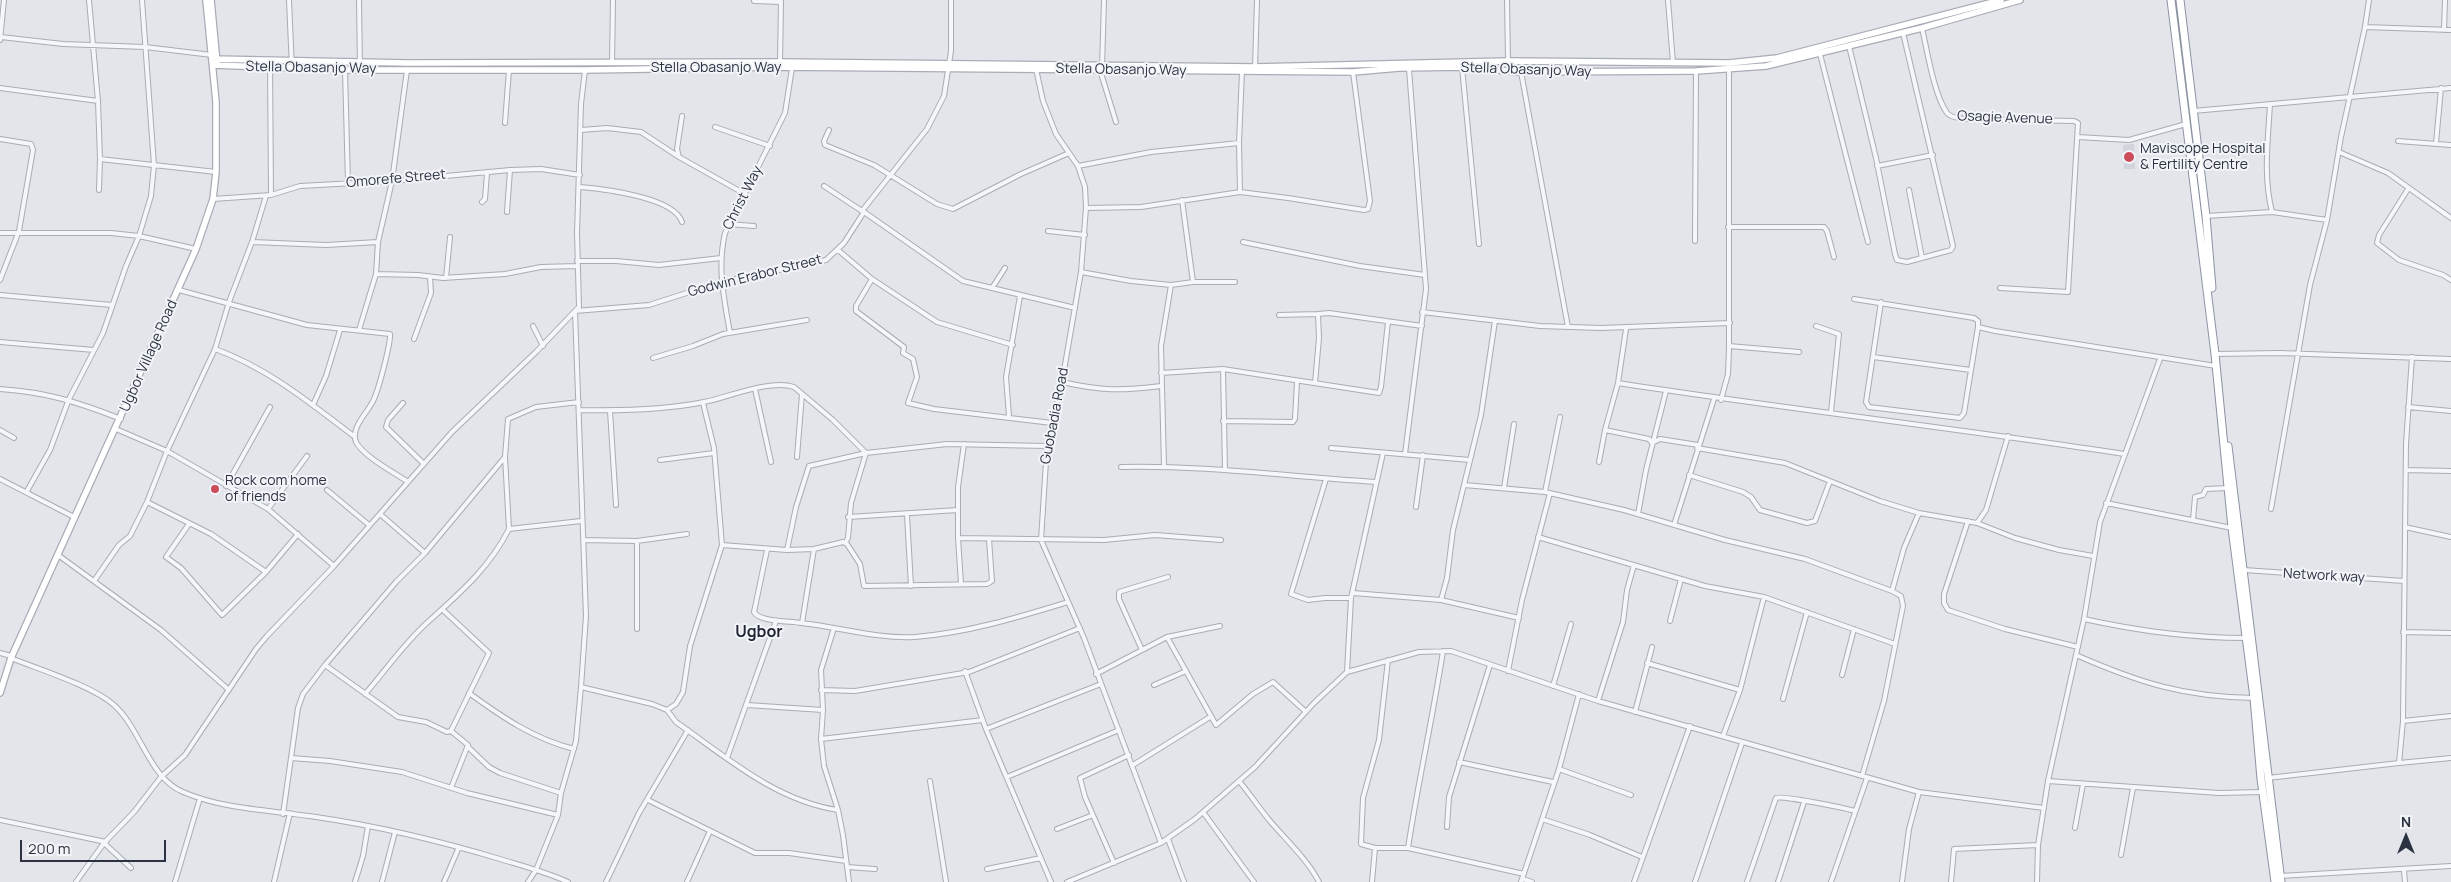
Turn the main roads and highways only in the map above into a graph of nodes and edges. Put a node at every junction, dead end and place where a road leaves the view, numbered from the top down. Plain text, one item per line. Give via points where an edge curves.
1 (2172, 0) edge
2 (2180, 0) edge
3 (2216, 354) junction
4 (2264, 779) junction
5 (2278, 880) edge

1 - 3 highway
2 - 3 highway via 2206,216
3 - 4 highway via 2244,570
3 - 4 highway via 2232,528
4 - 5 highway
4 - 5 highway via 2262,792

